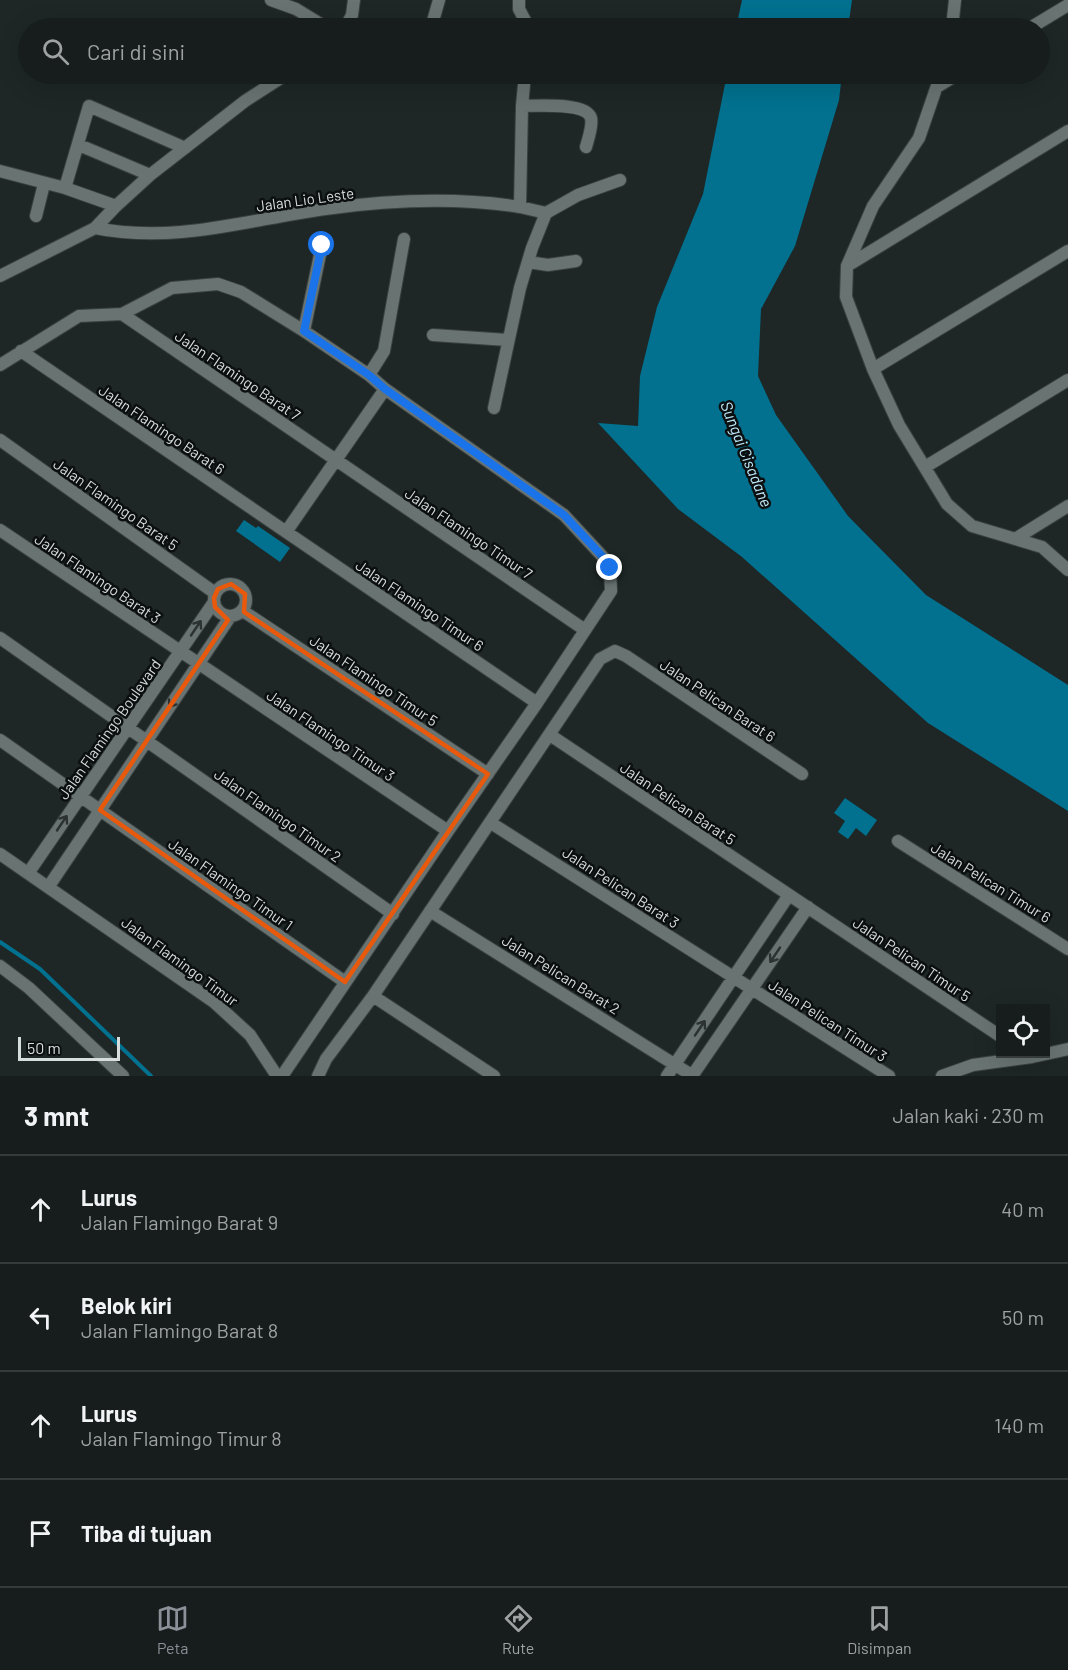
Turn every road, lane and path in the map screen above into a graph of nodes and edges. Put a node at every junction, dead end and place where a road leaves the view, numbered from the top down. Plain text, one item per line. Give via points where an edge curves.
1 (271, 0) edge
2 (354, 0) edge
3 (439, 0) edge
4 (519, 0) edge
5 (955, 0) edge
6 (1068, 5) edge
7 (311, 18) edge
8 (350, 18) edge
9 (434, 18) edge
10 (524, 18) edge
11 (953, 18) edge
12 (1047, 18) edge
13 (271, 84) edge
14 (524, 84) edge
15 (938, 84) edge
16 (942, 84) edge
17 (937, 87) junction
18 (522, 106) junction
19 (1068, 131) edge
20 (79, 145) junction
21 (586, 147) dead end
22 (185, 148) junction
23 (0, 171) edge
24 (150, 175) junction
25 (620, 180) dead end
26 (44, 184) junction
27 (65, 188) junction
28 (116, 206) junction
29 (520, 207) junction
30 (546, 213) junction
31 (36, 216) dead end
32 (94, 228) junction
33 (404, 239) dead end
34 (322, 245) dead end
35 (1068, 251) edge
36 (576, 261) dead end
37 (528, 262) junction
38 (847, 266) junction
39 (0, 276) edge
40 (122, 314) junction
41 (304, 331) junction
42 (433, 335) dead end
43 (508, 340) junction
44 (21, 351) junction
45 (0, 365) edge
46 (873, 369) junction
47 (369, 375) junction
48 (1068, 380) edge
49 (385, 389) junction
50 (494, 408) dead end
51 (0, 440) edge
52 (337, 461) junction
53 (925, 467) junction
54 (1068, 506) edge
55 (0, 530) edge
56 (286, 532) junction
57 (1015, 539) junction
58 (1068, 570) edge
59 (215, 598) junction
60 (243, 611) junction
61 (230, 617) junction
62 (585, 630) junction
63 (0, 638) edge
64 (180, 651) junction
65 (199, 664) junction
66 (537, 703) junction
67 (128, 728) junction
68 (550, 735) junction
69 (0, 740) edge
70 (147, 741) junction
71 (488, 774) junction
72 (802, 774) dead end
73 (81, 796) junction
74 (100, 810) junction
75 (491, 823) junction
76 (448, 831) junction
77 (898, 841) dead end
78 (0, 854) edge
79 (25, 869) junction
80 (50, 886) junction
81 (789, 895) junction
82 (808, 907) junction
83 (430, 911) junction
84 (393, 914) junction
85 (1068, 949) edge
86 (0, 966) edge
87 (734, 977) junction
88 (345, 982) junction
89 (752, 989) junction
90 (373, 996) junction
91 (996, 1033) edge
92 (1068, 1049) edge
93 (1050, 1052) edge
94 (1013, 1058) edge
95 (675, 1064) junction
96 (123, 1076) edge
97 (280, 1076) edge
98 (318, 1076) edge
99 (495, 1076) edge
100 (667, 1076) edge
101 (692, 1076) edge
102 (889, 1076) edge
103 (942, 1076) edge

1 - 7 street
2 - 8 street
3 - 9 street
4 - 10 street
5 - 11 street
6 - 12 street
13 - 22 street
14 - 18 street
15 - 17 street
16 - 17 street
17 - 38 street via 919,138 873,206
18 - 21 street via 572,107 584,111 592,122
18 - 29 street
19 - 38 street
20 - 22 street via 89,106
20 - 24 street
20 - 27 street
22 - 24 street
23 - 26 street
24 - 28 street
25 - 30 street via 578,195
26 - 27 street
26 - 31 street
27 - 28 street
28 - 32 street
29 - 30 street, Jalan Lio Leste
29 - 32 street, Jalan Lio Leste via 450,199 325,209 166,235
30 - 37 street
32 - 39 street
33 - 47 street via 384,351
34 - 41 street
35 - 46 street
36 - 37 street via 548,265
37 - 43 street
38 - 46 street via 846,297
40 - 41 street via 172,288 218,284 241,292
40 - 44 street via 79,316
40 - 52 street, Jalan Flamingo Barat 7
41 - 47 street
42 - 43 street
43 - 50 street
44 - 45 street
44 - 56 street, Jalan Flamingo Barat 6
46 - 53 street via 899,425
47 - 49 street
48 - 53 street
49 - 52 street
49 - 62 street via 564,515 603,557 610,568 611,591
51 - 59 street, Jalan Flamingo Barat 5
52 - 56 street
52 - 62 street, Jalan Flamingo Timur 7
53 - 57 street via 948,504 972,525
54 - 57 street
55 - 64 street, Jalan Flamingo Barat 3
56 - 66 street, Jalan Flamingo Timur 6
57 - 58 street via 1042,547
59 - 60 street via 226,585 239,587 247,598
59 - 61 street via 221,614
64 -> 59 street, Jalan Flamingo Boulevard
60 - 61 street
60 - 71 street, Jalan Flamingo Timur 5
61 - 65 street
62 - 66 street
63 - 67 street, Jalan Flamingo Timur 2
64 - 65 street, Jalan Flamingo Barat 3
64 - 67 street, Jalan Flamingo Boulevard
65 -> 70 street
65 - 76 street, Jalan Flamingo Timur 3
66 - 71 street
67 - 70 street, Jalan Flamingo Timur 2
67 - 73 street, Jalan Flamingo Boulevard
68 - 72 street, Jalan Pelican Barat 6 via 600,659 615,651
68 - 75 street
68 - 81 street, Jalan Pelican Barat 5
69 - 73 street, Jalan Flamingo Timur 1
70 - 74 street
70 - 84 street, Jalan Flamingo Timur 2
71 - 76 street
73 - 74 street, Jalan Flamingo Timur 1
79 -> 73 street, Jalan Flamingo Boulevard
74 - 80 street
74 - 88 street, Jalan Flamingo Timur 1
75 - 83 street
75 - 87 street, Jalan Pelican Barat 3
76 - 84 street
77 - 85 street, Jalan Pelican Timur 6
78 - 79 street, Jalan Flamingo Timur
79 - 80 street, Jalan Flamingo Timur
80 - 97 street, Jalan Flamingo Timur via 221,1008 250,1035
81 - 82 street, Jalan Pelican Barat 5
81 - 87 street
82 -> 89 street
82 - 91 street, Jalan Pelican Timur 5
83 - 90 street
83 - 95 street, Jalan Pelican Barat 2
84 - 88 street
86 - 96 street
87 - 89 street, Jalan Pelican Barat 3
95 -> 87 street
88 - 97 street
89 - 101 street
89 - 102 street, Jalan Pelican Timur 3
90 - 98 street via 326,1059
90 - 99 street
92 - 93 street
94 - 103 street via 973,1065
95 - 100 street
95 - 101 street, Jalan Pelican Barat 2

